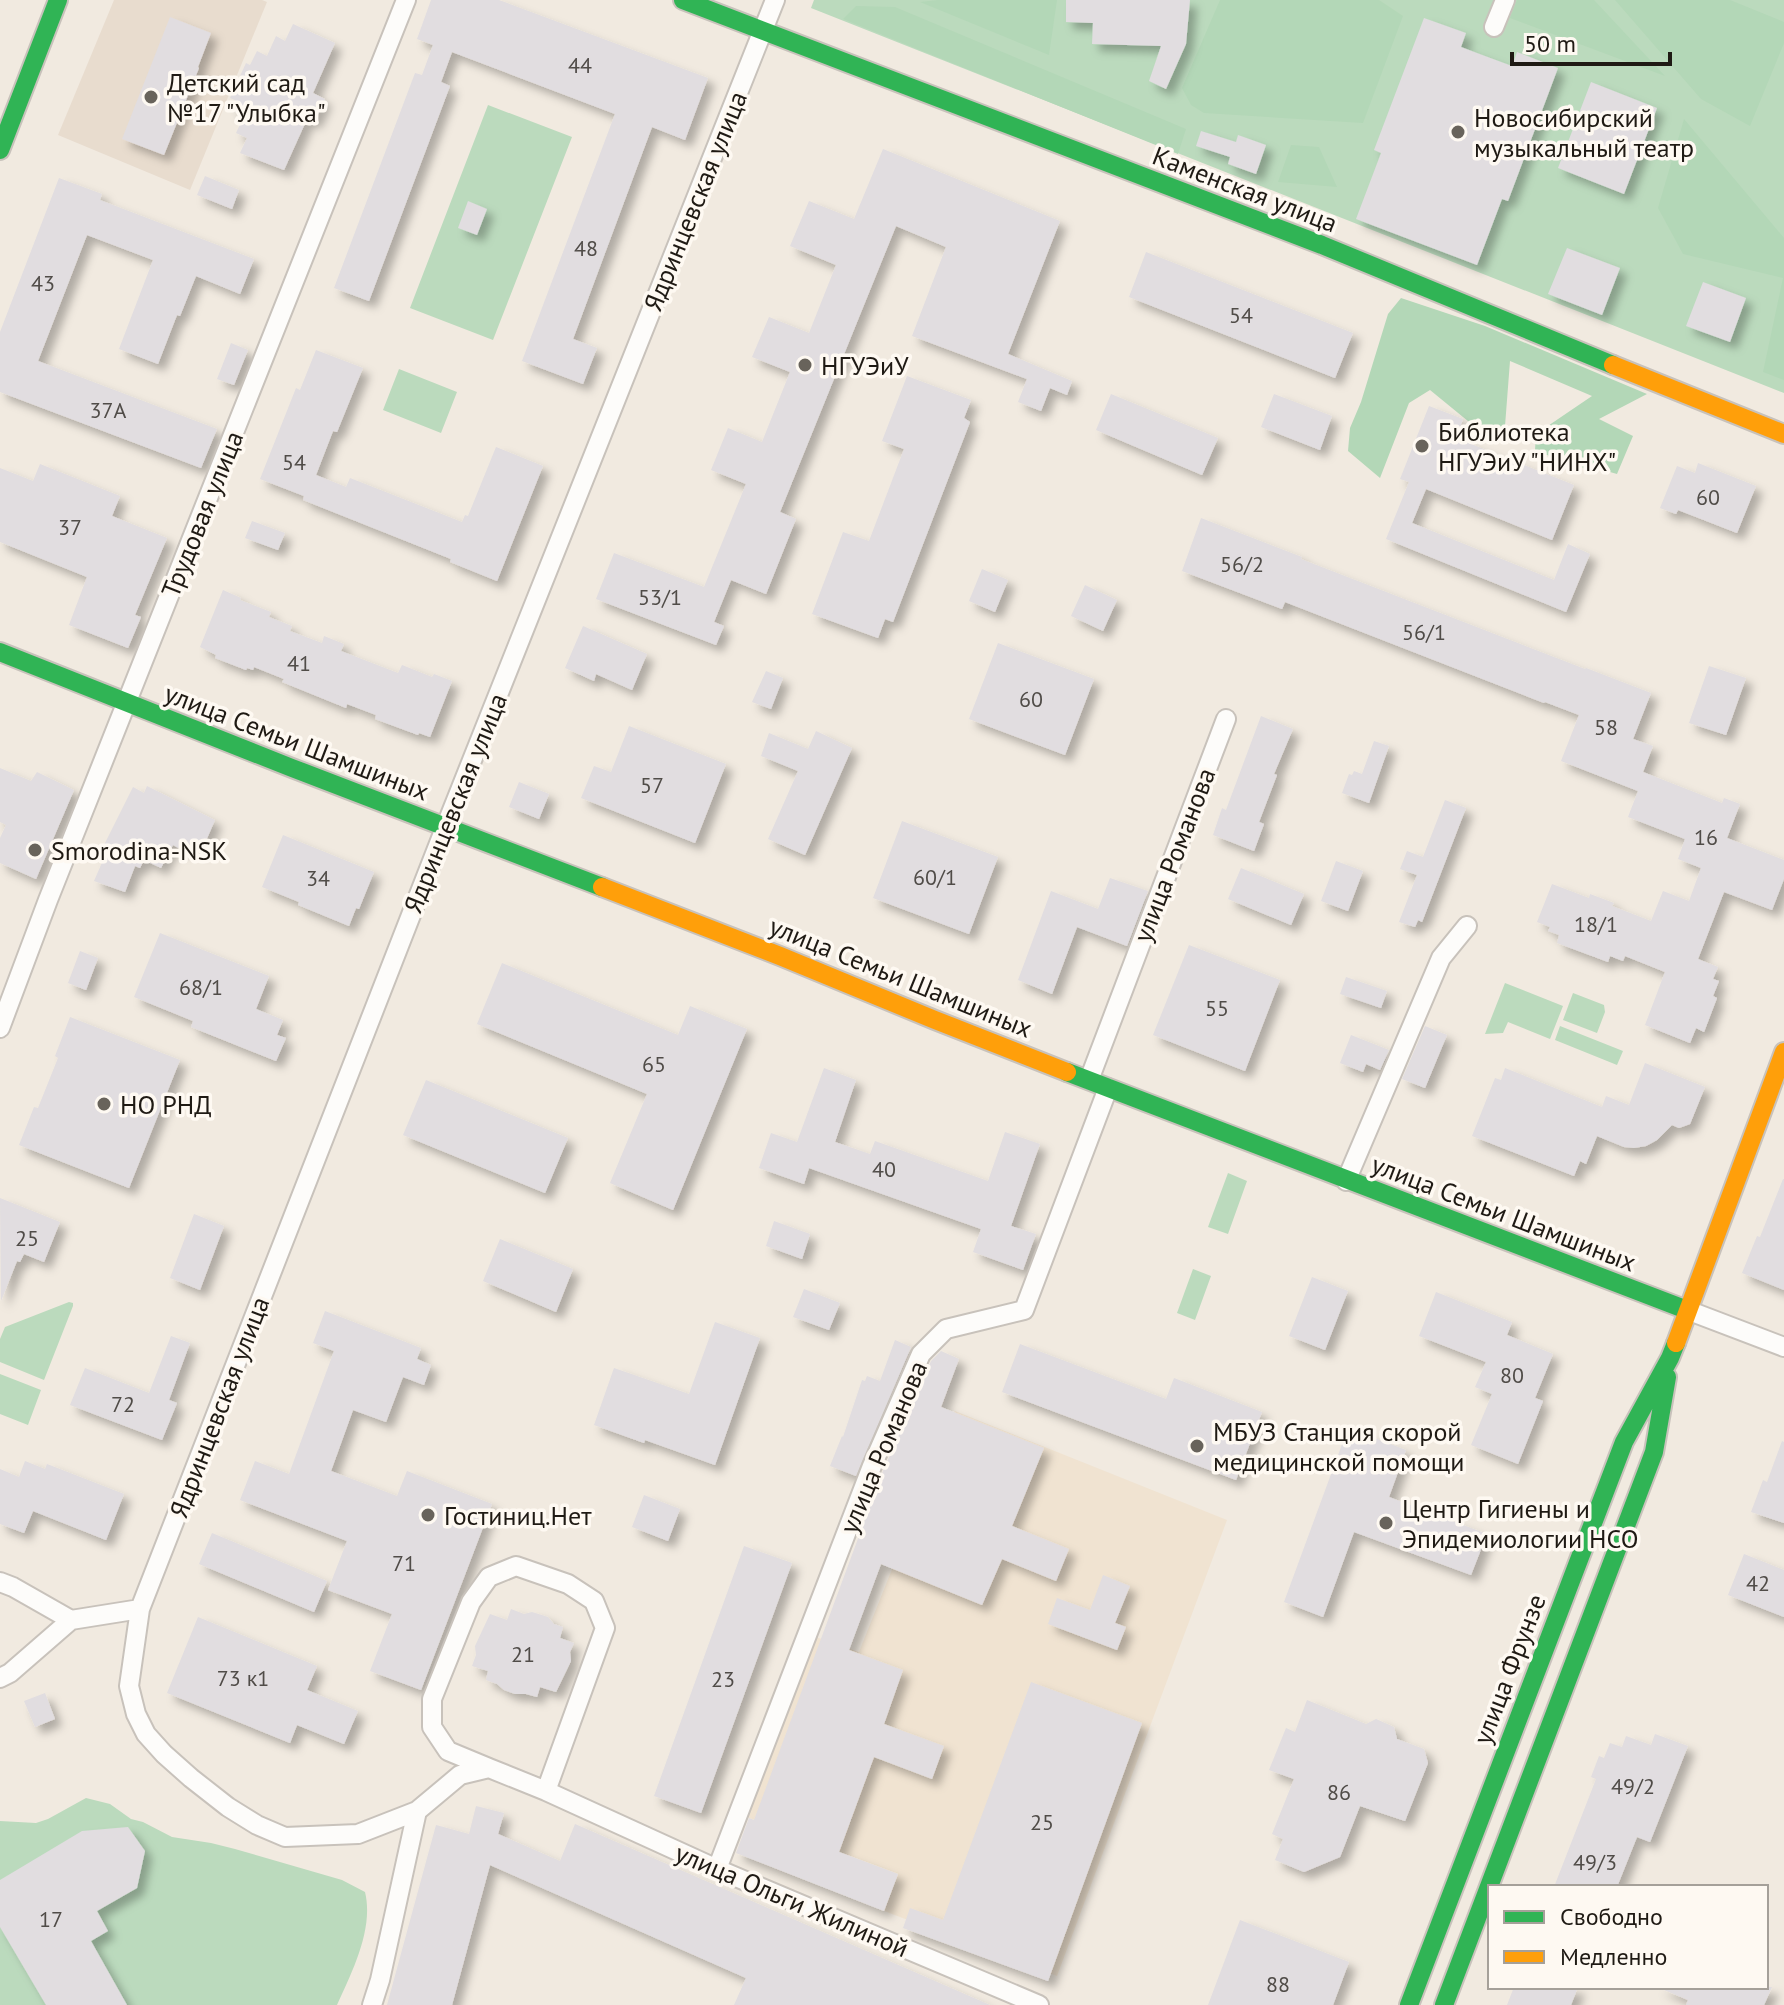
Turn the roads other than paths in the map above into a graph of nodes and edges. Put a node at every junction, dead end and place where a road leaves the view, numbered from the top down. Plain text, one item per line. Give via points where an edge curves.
1 (58, 0) edge
2 (406, 0) edge
3 (683, 0) edge
4 (775, 0) edge
5 (1505, 0) edge
6 (1494, 27) dead end
7 (763, 30) junction
8 (0, 150) edge
9 (1784, 434) edge
10 (0, 652) edge
11 (127, 703) junction
12 (1226, 719) dead end
13 (445, 828) junction
14 (1467, 926) dead end
15 (0, 1028) edge
16 (1784, 1052) edge
17 (1089, 1080) junction
18 (1108, 1088) junction
19 (1346, 1181) junction
20 (1687, 1310) junction
21 (1784, 1347) edge
22 (1670, 1358) junction
23 (0, 1582) edge
24 (140, 1609) junction
25 (71, 1620) junction
26 (0, 1678) edge
27 (489, 1768) junction
28 (546, 1791) junction
29 (417, 1811) junction
30 (717, 1869) junction
31 (1490, 1885) edge
32 (1488, 1889) edge
33 (372, 2005) edge
34 (1039, 2005) edge
35 (1409, 2005) edge
36 (1444, 2005) edge

1 - 8 street
2 - 11 street, Трудовая улица
3 - 7 street, Каменская улица
4 - 7 street, Ядринцевская улица
5 - 6 street
7 - 9 street, Каменская улица via 1322,245
7 - 13 street, Ядринцевская улица
10 - 11 street, улица Семьи Шамшиных
11 - 13 street, улица Семьи Шамшиных
11 - 15 street, Трудовая улица
12 - 17 street, улица Романова
13 - 17 street, улица Семьи Шамшиных
13 - 24 street, Ядринцевская улица
14 - 19 street via 1441,958
16 - 20 street, улица Фрунзе
17 - 18 street, улица Семьи Шамшиных
18 - 19 street, улица Семьи Шамшиных
18 - 30 street, улица Романова via 1024,1310 946,1329 921,1354 872,1466
19 - 20 street, улица Семьи Шамшиных
20 - 21 street, улица Семьи Шамшиных
20 - 22 street, улица Фрунзе
22 - 31 street, улица Фрунзе via 1654,1452
22 - 35 street, улица Фрунзе via 1624,1442
23 - 25 street
24 - 25 street
24 - 29 street, Ядринцевская улица via 129,1686 136,1714 164,1754 228,1807 285,1837 358,1834
25 - 26 street
27 - 28 street, улица Ольги Жилиной
27 - 28 street, улица Ольги Жилиной via 448,1751 432,1727 432,1699 471,1602 489,1577 516,1566 568,1584 594,1601 605,1628
27 - 29 street, Ядринцевская улица via 460,1775
28 - 30 street, улица Ольги Жилиной
29 - 33 street
30 - 34 street, улица Ольги Жилиной
32 - 36 street, улица Фрунзе

